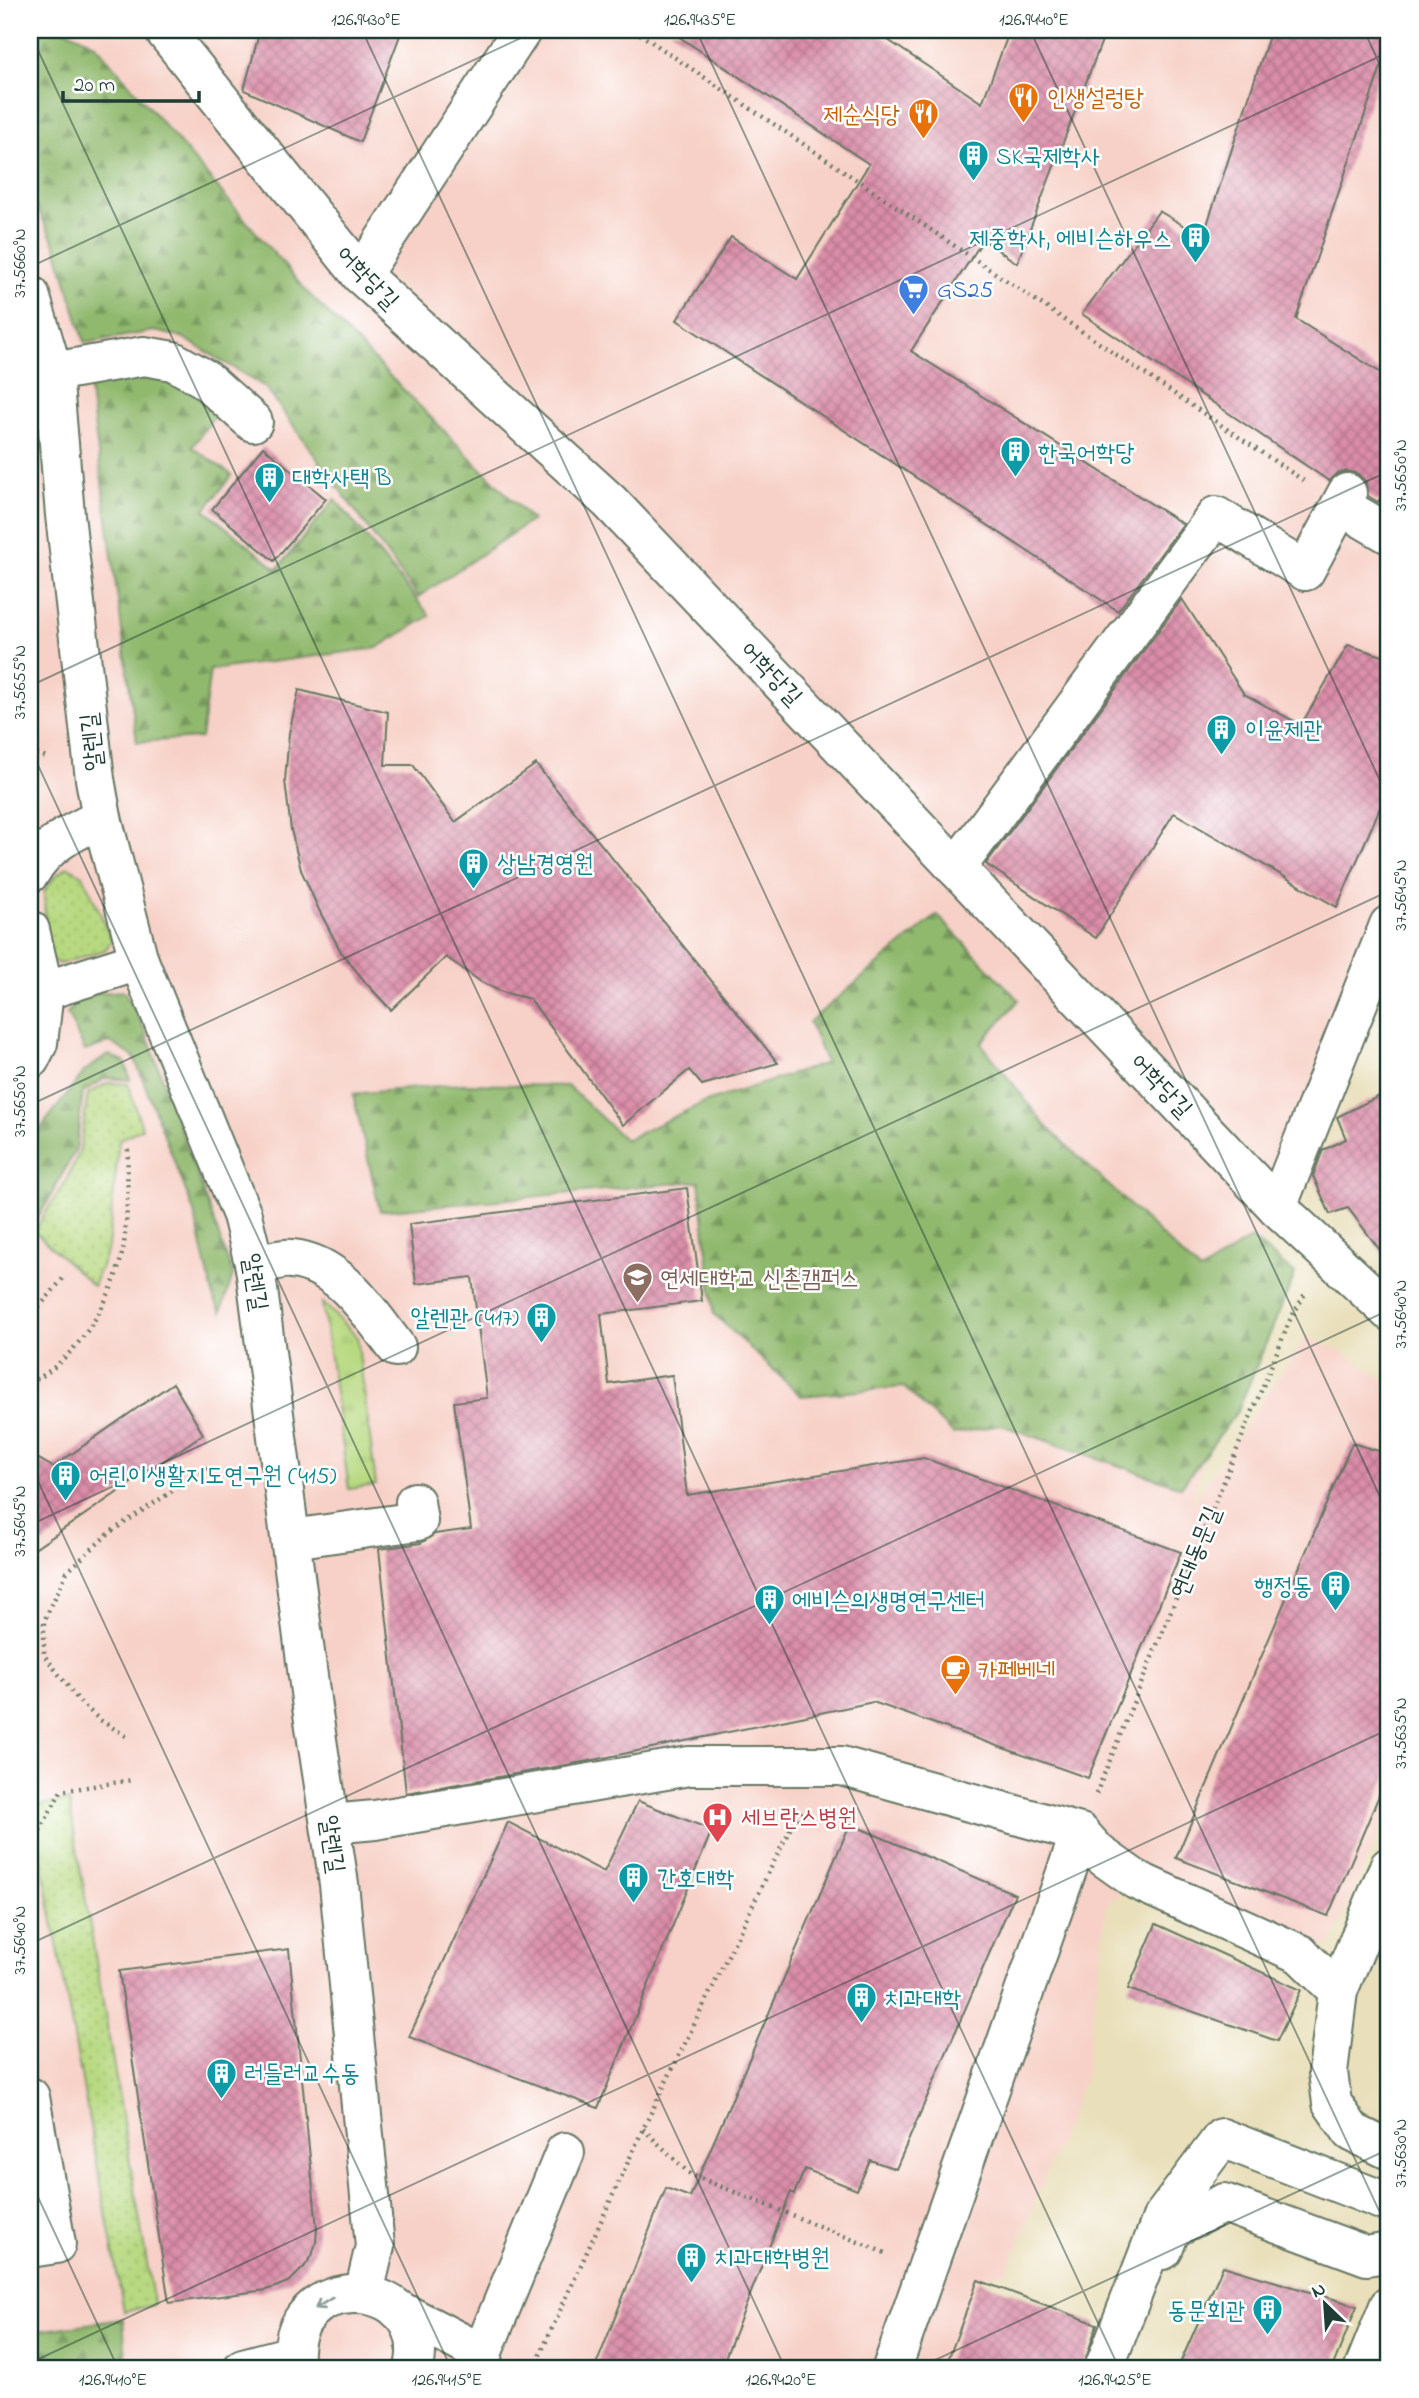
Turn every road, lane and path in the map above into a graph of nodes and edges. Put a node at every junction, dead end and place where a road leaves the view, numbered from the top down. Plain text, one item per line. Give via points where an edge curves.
1 (164, 30) edge
2 (522, 30) edge
3 (634, 30) edge
4 (361, 275) junction
5 (30, 295) edge
6 (53, 373) junction
7 (253, 422) dead end
8 (1344, 499) junction
9 (1389, 534) edge
10 (102, 818) junction
11 (956, 868) junction
12 (30, 873) edge
13 (1389, 925) edge
14 (30, 930) edge
15 (139, 961) junction
16 (44, 991) junction
17 (30, 1059) edge
18 (128, 1149) dead end
19 (1277, 1207) junction
20 (256, 1267) junction
21 (65, 1276) dead end
22 (1310, 1284) dead end
23 (1389, 1311) edge
24 (30, 1318) edge
25 (396, 1347) dead end
26 (30, 1383) edge
27 (209, 1466) dead end
28 (415, 1502) dead end
29 (292, 1539) junction
30 (126, 1736) dead end
31 (841, 1766) junction
32 (132, 1780) dead end
33 (331, 1824) junction
34 (1080, 1833) junction
35 (30, 1849) edge
36 (1389, 1867) edge
37 (1338, 1991) junction
38 (30, 2097) edge
39 (643, 2129) junction
40 (1389, 2150) edge
41 (565, 2152) dead end
42 (1389, 2203) edge
43 (30, 2248) edge
44 (1389, 2252) edge
45 (928, 2270) junction
46 (364, 2293) junction
47 (1389, 2306) edge
48 (398, 2311) junction
49 (294, 2361) edge
50 (480, 2361) edge
51 (243, 2368) edge
52 (414, 2368) edge
53 (534, 2368) edge
54 (892, 2368) edge
55 (1104, 2368) edge
56 (1118, 2368) edge
57 (1364, 2368) edge

1 - 4 street, 어학당길
2 - 4 street
3 - 8 path
4 - 11 street, 어학당길 via 610,502
5 - 6 street, 알렌길
6 - 7 street via 144,356 173,361 205,379
6 - 10 street, 알렌길 via 65,515
8 - 9 street
8 - 11 street via 1305,571 1216,516
10 - 12 street via 60,839 38,858
10 - 15 street, 알렌길
11 - 19 street, 어학당길
13 - 19 street
14 - 16 street
15 - 16 street
15 - 20 street, 알렌길 via 242,1215
16 - 17 street via 38,1043
18 - 26 path via 125,1237 112,1289 69,1353
19 - 23 street, 어학당길
20 - 25 street via 290,1258 323,1267 356,1296
20 - 29 street, 알렌길
21 - 24 path
22 - 34 path, 연대동문길 via 1290,1320
27 - 30 path via 109,1533 67,1572 44,1621 44,1655 80,1702
28 - 29 street via 418,1521
29 - 33 street, 알렌길
31 - 33 street via 689,1766
31 - 34 street
31 - 39 path via 792,1825
32 - 35 path via 61,1791
33 - 46 street, 알렌길 via 376,2246
34 - 37 street via 1098,1853 1136,1880 1300,1954
34 - 45 street
36 - 37 street
37 - 40 street via 1328,2072 1332,2103 1352,2132
38 - 43 street via 56,2244
39 - 45 path via 690,2174
39 - 53 path
41 - 50 street
42 - 55 street via 1222,2138 1162,2218
44 - 56 street via 1367,2256 1224,2203 1171,2229
45 - 54 street
46 - 48 street
46 -> 49 street via 340,2294 323,2301 307,2316 296,2334
47 - 57 street
48 - 50 street
48 - 52 street via 415,2341
49 - 51 street

